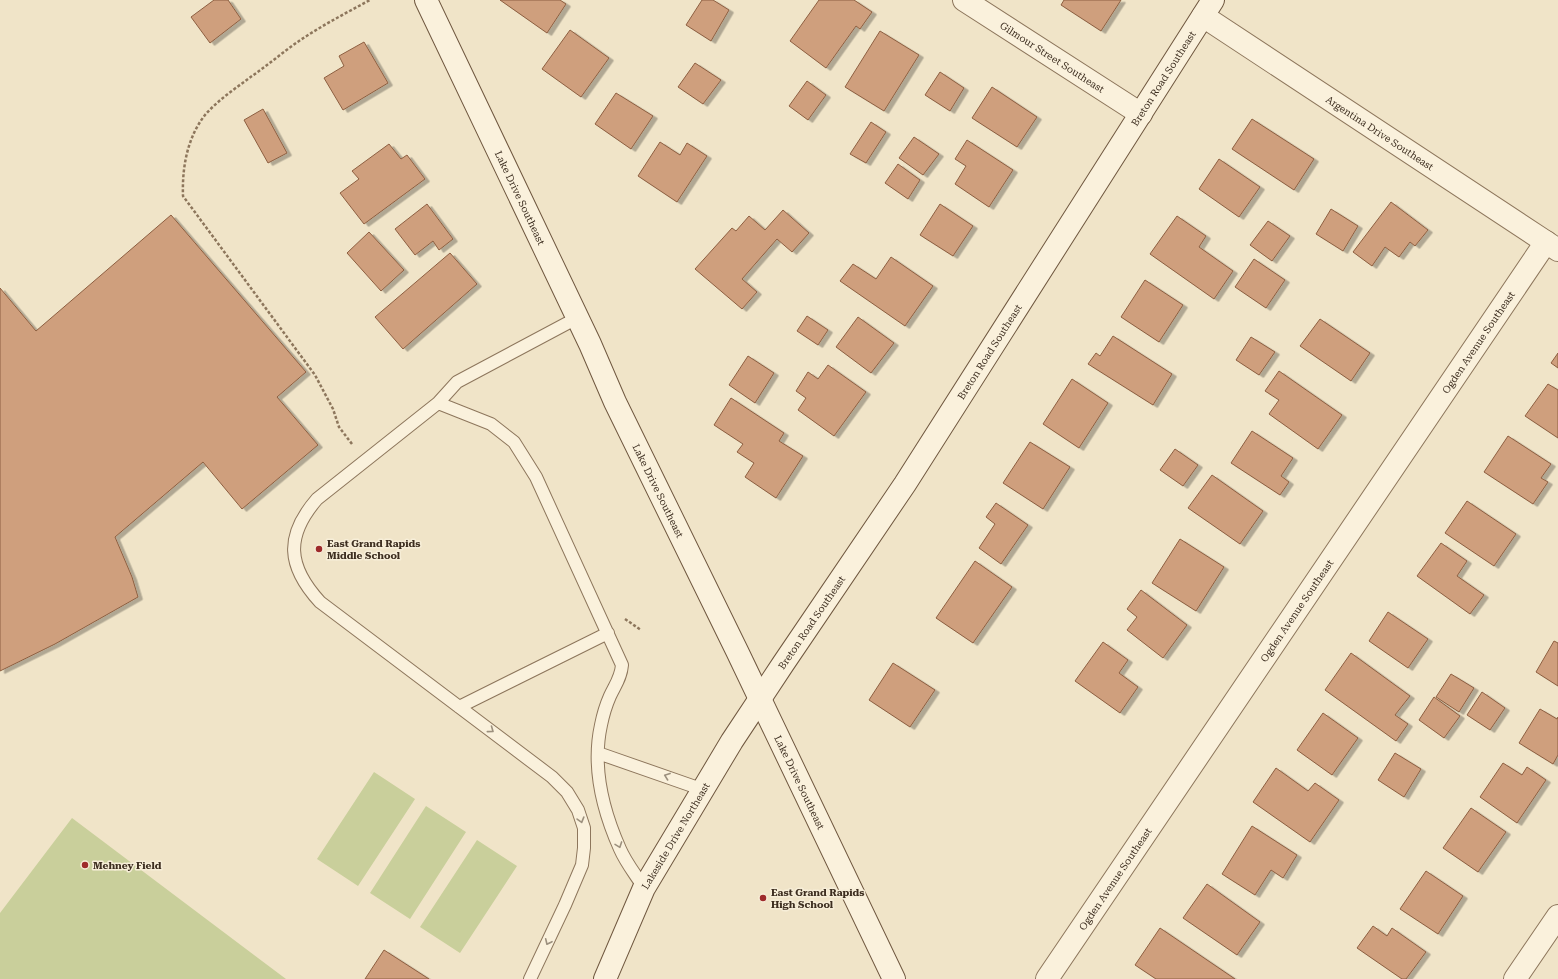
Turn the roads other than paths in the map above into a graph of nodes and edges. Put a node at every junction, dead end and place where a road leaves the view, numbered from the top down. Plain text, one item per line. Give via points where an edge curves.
1 (426, 0) edge
2 (964, 0) edge
3 (1208, 8) edge
4 (1141, 114) junction
5 (1552, 246) edge
6 (578, 318) junction
7 (438, 403) junction
8 (608, 633) junction
9 (759, 699) junction
10 (459, 708) junction
11 (598, 753) junction
12 (704, 790) junction
13 (644, 888) junction
14 (1558, 916) edge
15 (530, 979) edge
16 (605, 979) edge
17 (894, 979) edge
18 (1047, 979) edge
19 (1515, 979) edge

1 - 6 main road, Lake Drive Southeast
2 - 4 main road, Gilmour Street Southeast
3 - 4 main road, Breton Road Southeast
3 - 5 main road, Argentina Drive Southeast
4 - 9 main road, Breton Road Southeast via 905,484
5 - 18 main road, Ogden Avenue Southeast
6 - 7 lane via 457,382
6 - 9 main road, Lake Drive Southeast via 615,402
7 - 8 lane via 491,424 514,442 536,477
7 - 10 lane via 317,499 298,526 294,542 295,560 309,589 320,602
8 - 10 lane
8 - 11 lane via 622,670 601,724
9 - 12 main road, Lakeside Drive Northeast
9 - 17 main road, Lake Drive Southeast
10 -> 15 lane via 552,777 567,792 578,810 584,828 582,865
12 -> 11 lane
11 -> 13 lane via 598,778 620,850
12 - 13 main road, Lakeside Drive Northeast
13 - 16 main road, Lakeside Drive Northeast
14 - 19 main road

